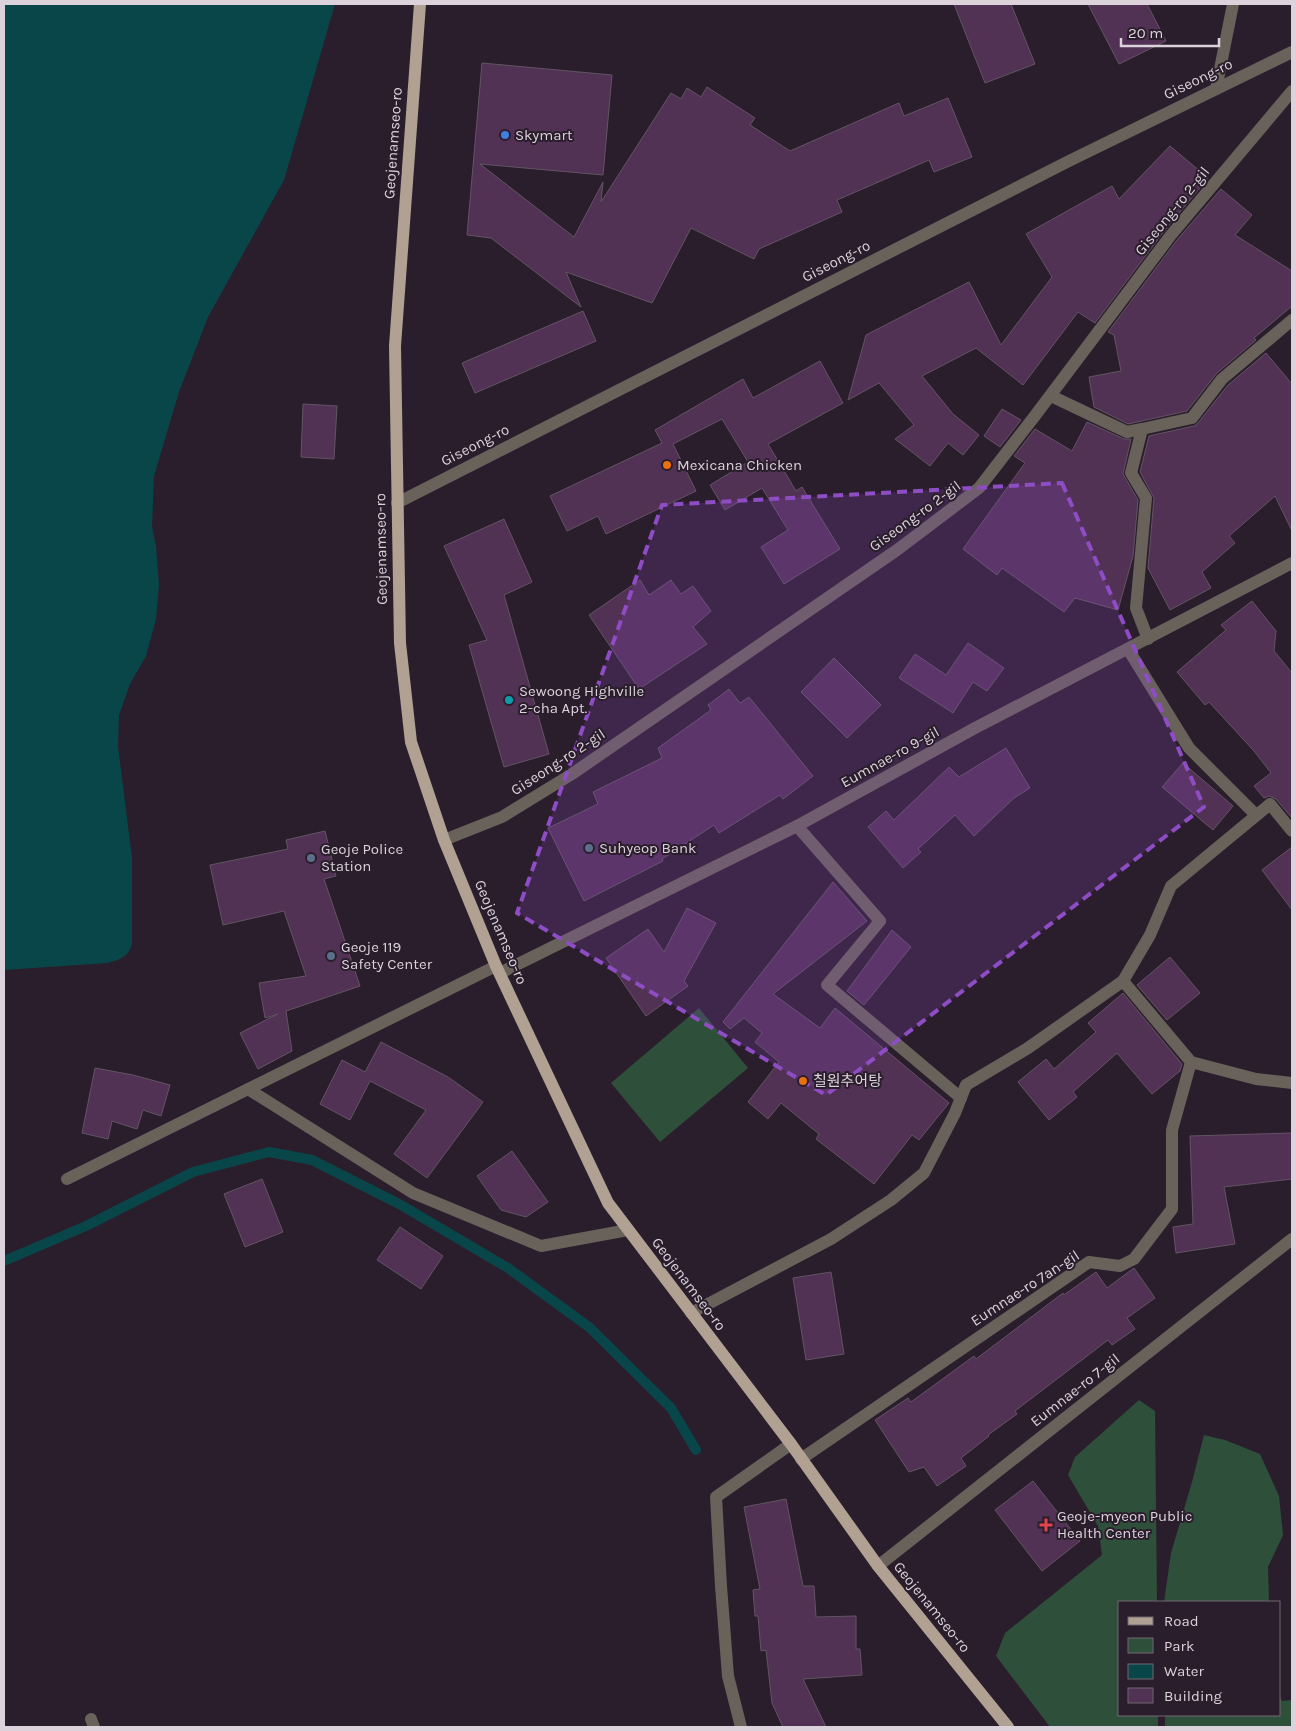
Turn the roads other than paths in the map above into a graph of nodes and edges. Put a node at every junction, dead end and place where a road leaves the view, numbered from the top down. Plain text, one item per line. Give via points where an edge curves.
1 (420, 4) edge
2 (1233, 4) edge
3 (1292, 52) edge
4 (1216, 89) junction
5 (1292, 91) edge
6 (1292, 320) edge
7 (1051, 396) junction
8 (1142, 429) junction
9 (397, 503) junction
10 (1292, 563) edge
11 (1148, 639) junction
12 (1128, 649) junction
13 (1256, 815) junction
14 (798, 826) junction
15 (1292, 831) edge
16 (444, 840) junction
17 (498, 969) junction
18 (1123, 982) junction
19 (1191, 1062) junction
20 (1292, 1083) edge
21 (248, 1089) junction
22 (960, 1098) junction
23 (67, 1179) dead end
24 (628, 1230) junction
25 (1292, 1239) edge
26 (692, 1314) junction
27 (791, 1444) junction
28 (801, 1459) junction
29 (878, 1566) junction
30 (741, 1727) edge
31 (1008, 1727) edge

1 - 9 main road, Geojenamseo-ro via 395,346
2 - 4 street
3 - 4 street, Giseong-ro
4 - 9 street, Giseong-ro
5 - 7 street, Giseong-ro 2-gil via 1171,235
6 - 8 street via 1222,379 1192,418
7 - 8 street via 1127,432
7 - 16 street, Giseong-ro 2-gil via 979,488 897,550 572,774 502,817
8 - 11 street via 1131,473 1146,498 1136,608
9 - 16 main road, Geojenamseo-ro via 400,643 411,742
10 - 11 street, Eumnae-ro 9-gil
11 - 12 street, Eumnae-ro 9-gil
12 - 13 street via 1189,748
12 - 14 street, Eumnae-ro 9-gil
13 - 15 street via 1270,804
13 - 18 street via 1171,886 1150,935
14 - 17 street, Eumnae-ro 9-gil
14 - 22 street via 880,921 827,985
16 - 17 main road, Geojenamseo-ro
17 - 21 street, Eumnae-ro 9-gil
17 - 24 main road, Geojenamseo-ro via 608,1203
18 - 19 street
18 - 22 street via 1028,1048 966,1084
19 - 20 street via 1256,1079
19 - 28 street, Eumnae-ro 7an-gil via 1172,1130 1172,1209 1134,1259 1120,1266 1089,1262
21 - 23 street, Eumnae-ro 9-gil
21 - 24 street via 413,1193 541,1246
22 - 26 street via 924,1173 891,1200 831,1239
24 - 26 main road, Geojenamseo-ro
25 - 29 street, Eumnae-ro 7-gil
26 - 27 main road, Geojenamseo-ro
27 - 28 main road, Geojenamseo-ro
27 - 30 street via 716,1497 728,1676
28 - 29 main road, Geojenamseo-ro
29 - 31 main road, Geojenamseo-ro

